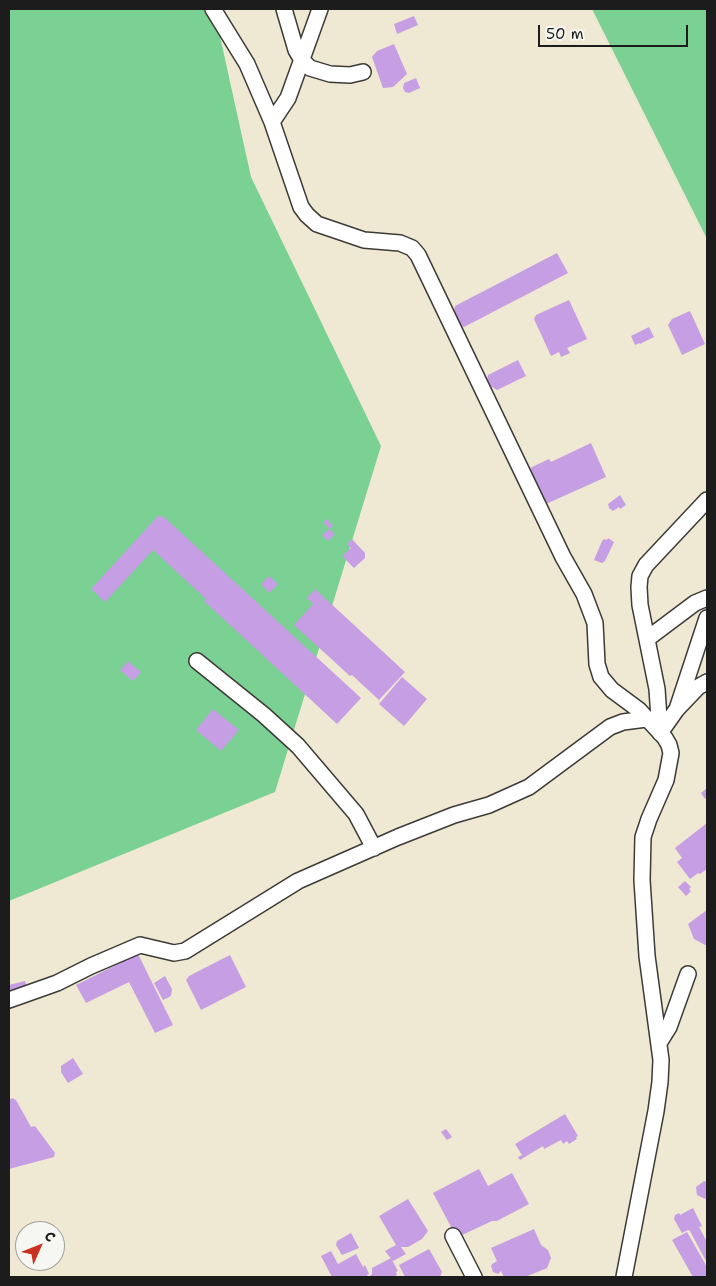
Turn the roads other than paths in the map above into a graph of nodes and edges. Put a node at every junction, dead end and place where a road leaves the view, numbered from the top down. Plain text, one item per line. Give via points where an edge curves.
1 (214, 9) edge
2 (284, 9) edge
3 (320, 9) edge
4 (302, 60) junction
5 (363, 72) dead end
6 (272, 122) junction
7 (707, 500) edge
8 (707, 598) edge
9 (707, 618) edge
10 (647, 639) junction
11 (197, 661) dead end
12 (707, 682) edge
13 (677, 709) junction
14 (646, 718) junction
15 (660, 733) junction
16 (374, 848) junction
17 (688, 974) dead end
18 (9, 1000) edge
19 (659, 1044) junction
20 (453, 1236) dead end
21 (474, 1277) edge
22 (624, 1277) edge

1 - 6 street via 247,64
2 - 4 street
3 - 4 street
4 - 5 street via 310,68 330,74
4 - 6 street via 288,98
6 - 14 street via 301,207 307,215 317,224 364,240 400,243 418,255 563,557 584,594 595,623 597,664 601,677
7 - 10 street via 646,565 640,576 640,605
8 - 10 street via 695,603
9 - 13 street
10 - 15 street via 657,689
11 - 16 street via 264,714 298,746 356,814
12 - 13 street
13 - 15 street
14 - 15 street
14 - 16 street via 610,727 528,787 490,805 454,815
15 - 19 street via 671,753 666,780 643,837 642,872
16 - 18 street via 298,881 185,951 174,953 140,945 57,983
17 - 19 street via 669,1027
19 - 22 street via 661,1060 656,1111
20 - 21 street

